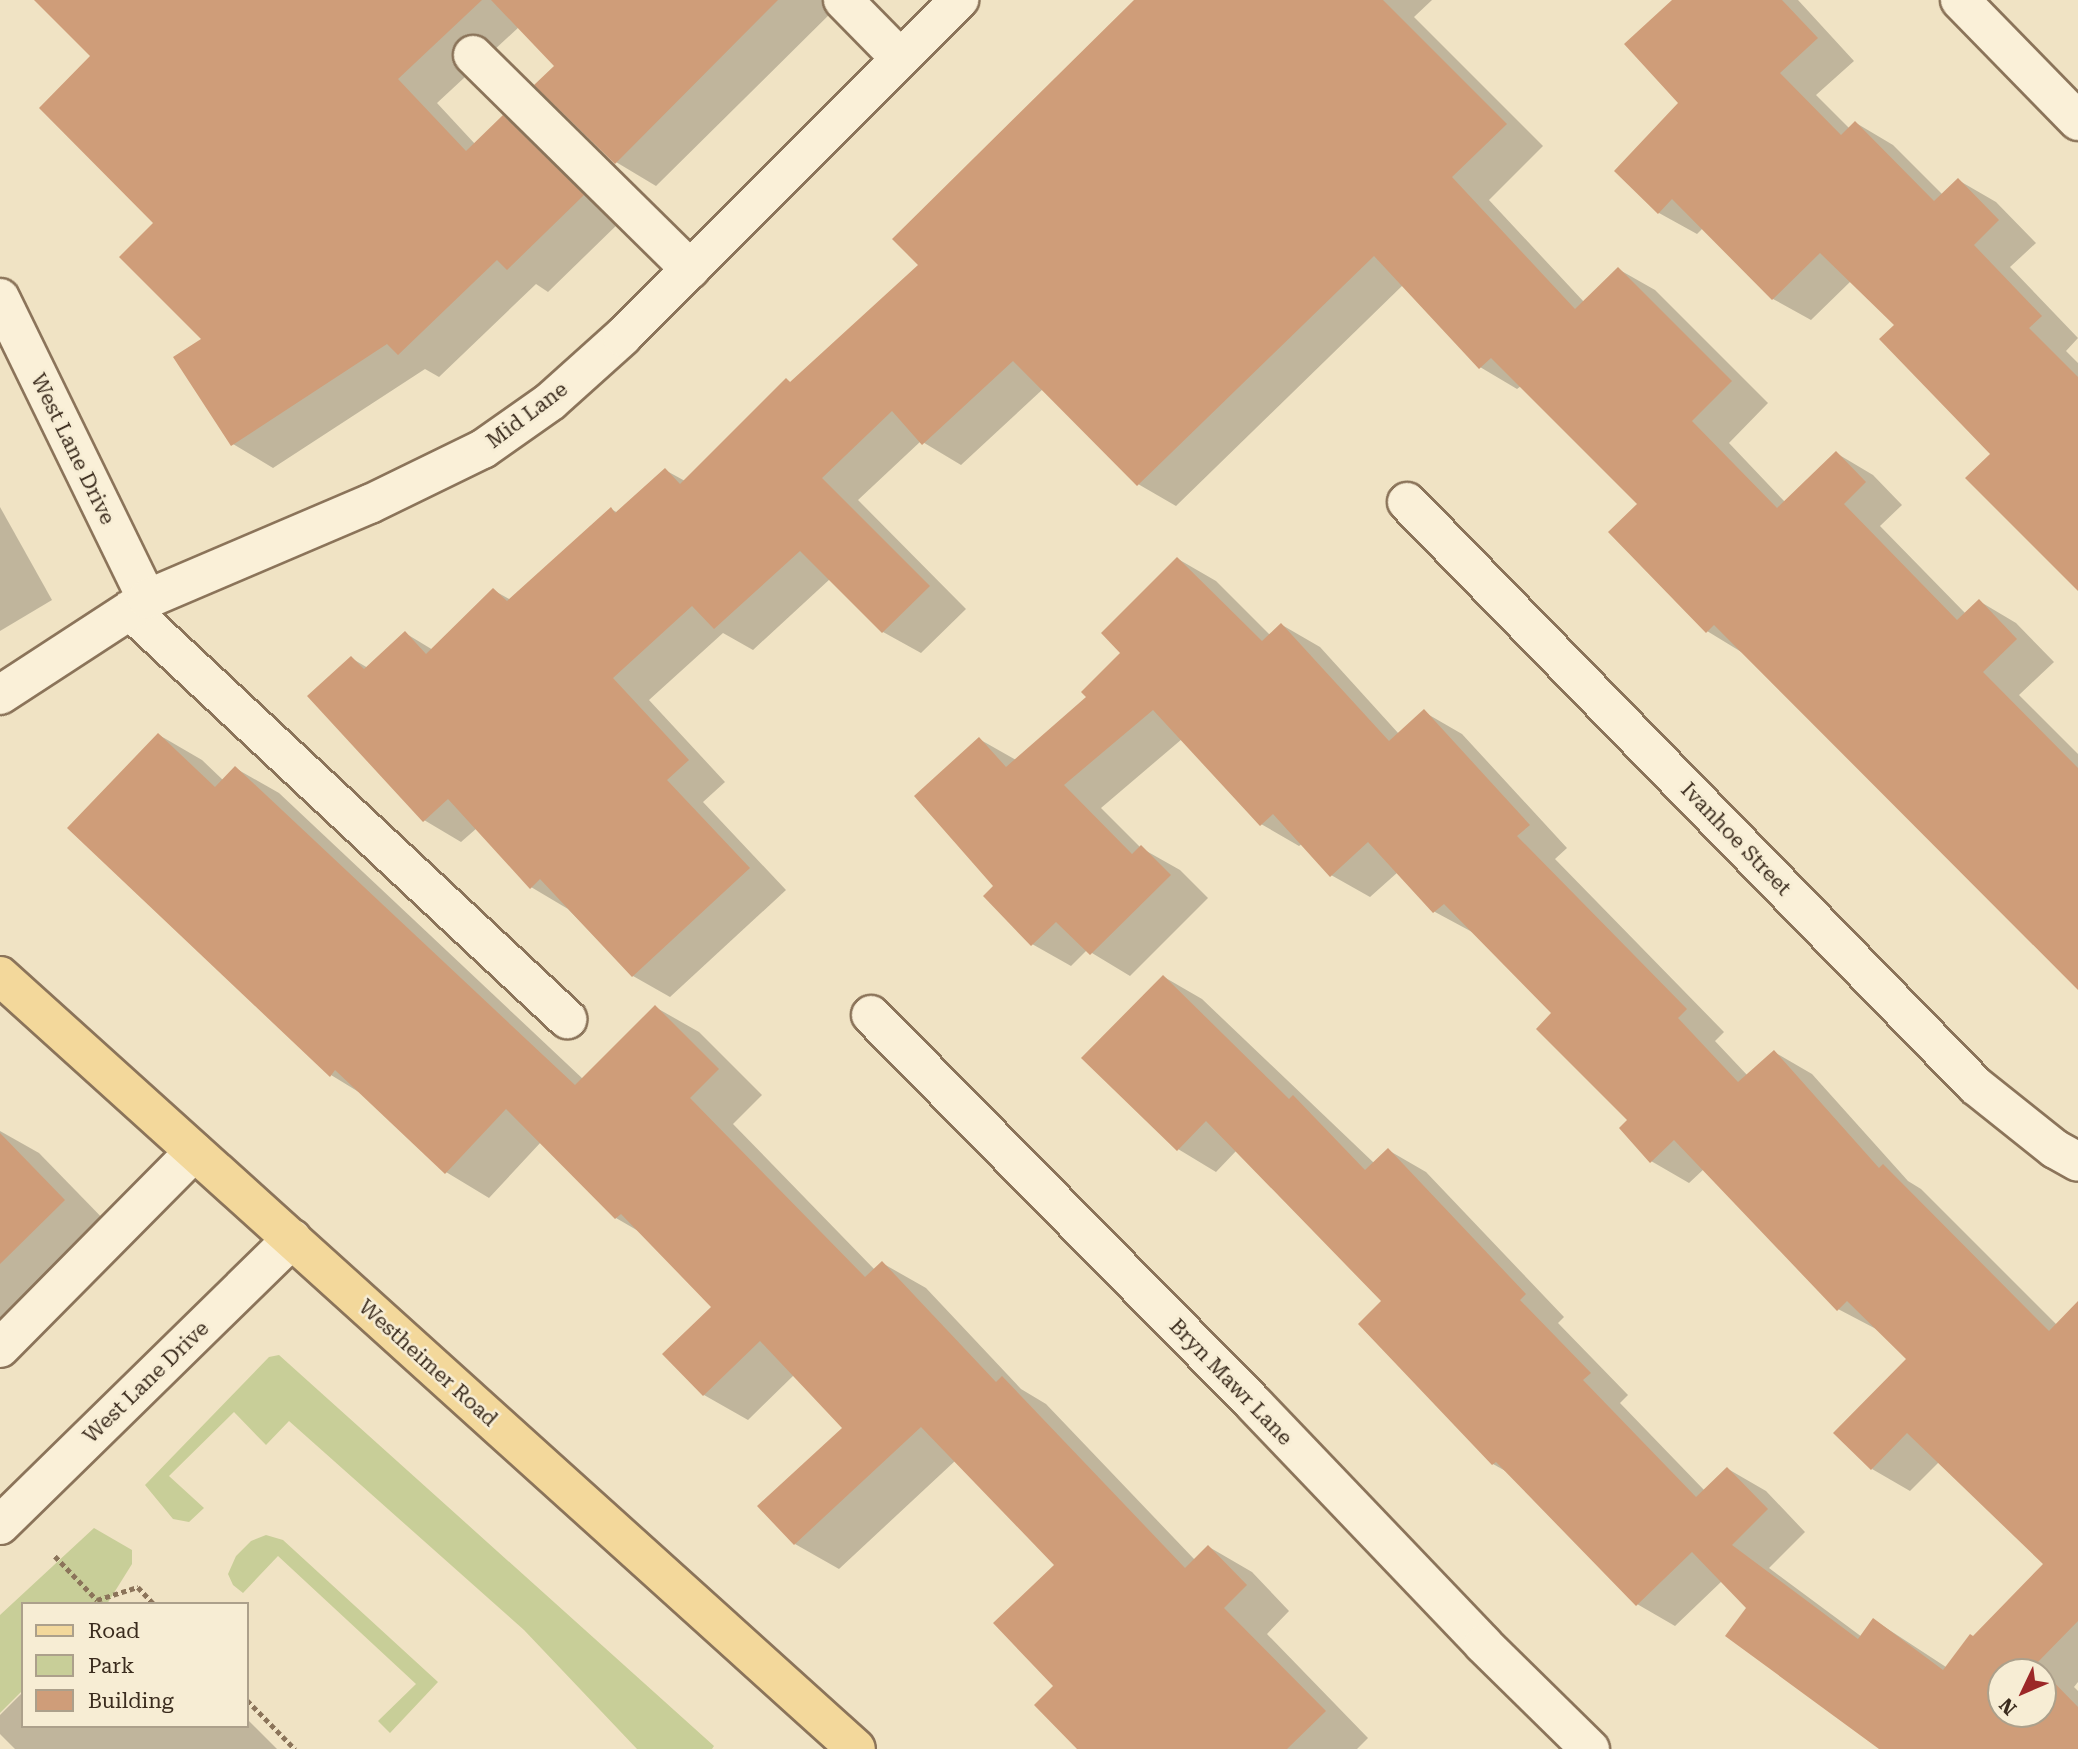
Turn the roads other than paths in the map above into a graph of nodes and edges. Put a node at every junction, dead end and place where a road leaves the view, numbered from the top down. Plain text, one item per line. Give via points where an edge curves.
1 (844, 0) edge
2 (959, 0) edge
3 (1959, 0) edge
4 (473, 55) dead end
5 (900, 58) junction
6 (2078, 121) edge
7 (690, 269) junction
8 (0, 298) edge
9 (1407, 502) dead end
10 (139, 604) junction
11 (0, 695) edge
12 (0, 977) edge
13 (871, 1016) dead end
14 (567, 1019) dead end
15 (194, 1152) junction
16 (2078, 1162) edge
17 (292, 1240) junction
18 (0, 1348) edge
19 (0, 1525) edge
20 (856, 1749) edge
21 (1590, 1749) edge

1 - 5 street
2 - 5 street, Mid Lane
3 - 6 street
4 - 7 street
5 - 7 street, Mid Lane
7 - 10 street, Mid Lane via 551,401 483,449 370,504
8 - 10 street, West Lane Drive
9 - 16 street, Ivanhoe Street via 1976,1086
10 - 11 street, Mid Lane
10 - 14 street
12 - 15 main road, Westheimer Road
13 - 21 street, Bryn Mawr Lane
15 - 17 main road, Westheimer Road
15 - 18 street
17 - 19 street, West Lane Drive
17 - 20 main road, Westheimer Road

